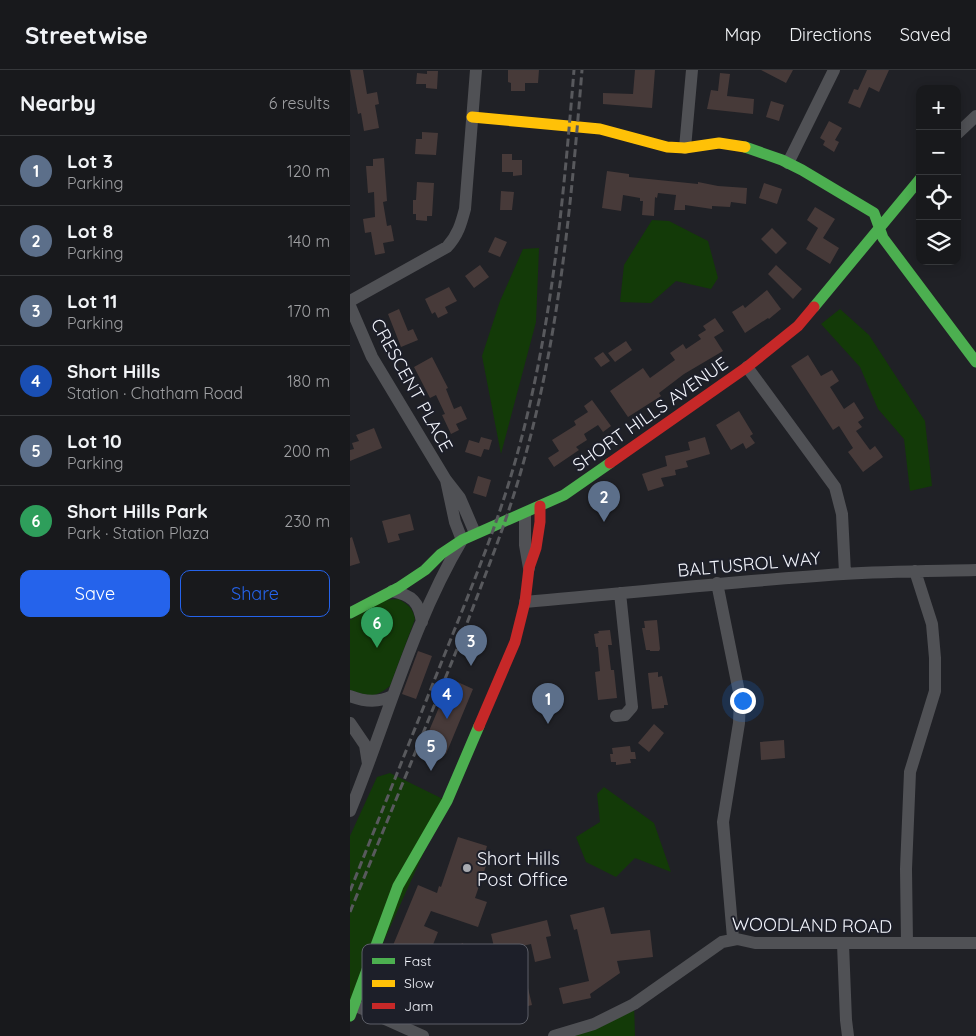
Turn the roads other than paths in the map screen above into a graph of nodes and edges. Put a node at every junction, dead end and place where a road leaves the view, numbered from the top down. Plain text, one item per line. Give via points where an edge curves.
1 (476, 70) edge
2 (692, 70) edge
3 (834, 70) edge
4 (976, 116) edge
5 (472, 117) junction
6 (961, 130) edge
7 (685, 148) junction
8 (788, 163) junction
9 (916, 184) edge
10 (879, 228) junction
11 (350, 301) edge
12 (350, 306) edge
13 (972, 346) edge
14 (976, 362) edge
15 (747, 367) junction
16 (446, 480) junction
17 (540, 506) junction
18 (525, 514) junction
19 (475, 533) junction
20 (462, 540) junction
21 (528, 568) junction
22 (976, 570) edge
23 (915, 571) junction
24 (845, 573) junction
25 (717, 583) junction
26 (392, 591) junction
27 (620, 593) junction
28 (525, 602) junction
29 (350, 612) edge
30 (422, 622) junction
31 (350, 696) edge
32 (392, 696) junction
33 (616, 716) dead end
34 (350, 724) edge
35 (369, 766) junction
36 (350, 811) edge
37 (733, 938) junction
38 (907, 943) junction
39 (976, 943) edge
40 (377, 944) edge
41 (843, 944) junction
42 (362, 984) edge
43 (352, 1011) edge
44 (389, 1024) edge
45 (423, 1036) edge
46 (554, 1036) edge
47 (848, 1036) edge

1 - 5 street
2 - 7 street
3 - 8 street
4 - 6 street
5 - 7 street via 600,129 667,148
5 - 11 street via 465,209 460,229 447,247
7 - 8 street via 719,143 740,145
8 - 10 street via 874,213
9 - 10 street, SHORT HILLS AVENUE
10 - 13 street via 883,238
10 - 15 street, SHORT HILLS AVENUE via 798,326
12 - 16 street, CRESCENT PLACE via 372,356
13 - 14 street
15 - 17 street, SHORT HILLS AVENUE via 564,495
15 - 24 street via 835,487 842,514
16 - 19 street, CRESCENT PLACE via 460,498
16 - 20 street, CRESCENT PLACE
17 - 18 street, SHORT HILLS AVENUE
17 - 21 street via 536,548
18 - 19 street, SHORT HILLS AVENUE
18 - 21 street
19 - 20 street, SHORT HILLS AVENUE
20 - 26 street, SHORT HILLS AVENUE
20 - 30 street via 446,567
21 - 28 street
22 - 23 street, BALTUSROL WAY
23 - 24 street, BALTUSROL WAY
23 - 38 street via 932,624 935,691 910,772
24 - 25 street, BALTUSROL WAY
25 - 27 street, BALTUSROL WAY
25 - 37 street via 740,697 739,723 723,822
26 - 29 street, SHORT HILLS AVENUE
26 - 30 street via 413,599 420,609
27 - 28 street, BALTUSROL WAY
27 - 33 street via 632,708 626,715
28 - 40 street via 515,642 466,758 447,801 398,886
30 - 32 street
31 - 32 street via 364,701 382,701
32 - 35 street
34 - 35 street via 365,745
35 - 36 street
37 - 41 street, WOODLAND ROAD via 755,943
37 - 46 street, WOODLAND ROAD via 718,944 634,1004 594,1024
38 - 39 street, WOODLAND ROAD
38 - 41 street, WOODLAND ROAD
41 - 47 street
42 - 43 street
44 - 45 street

